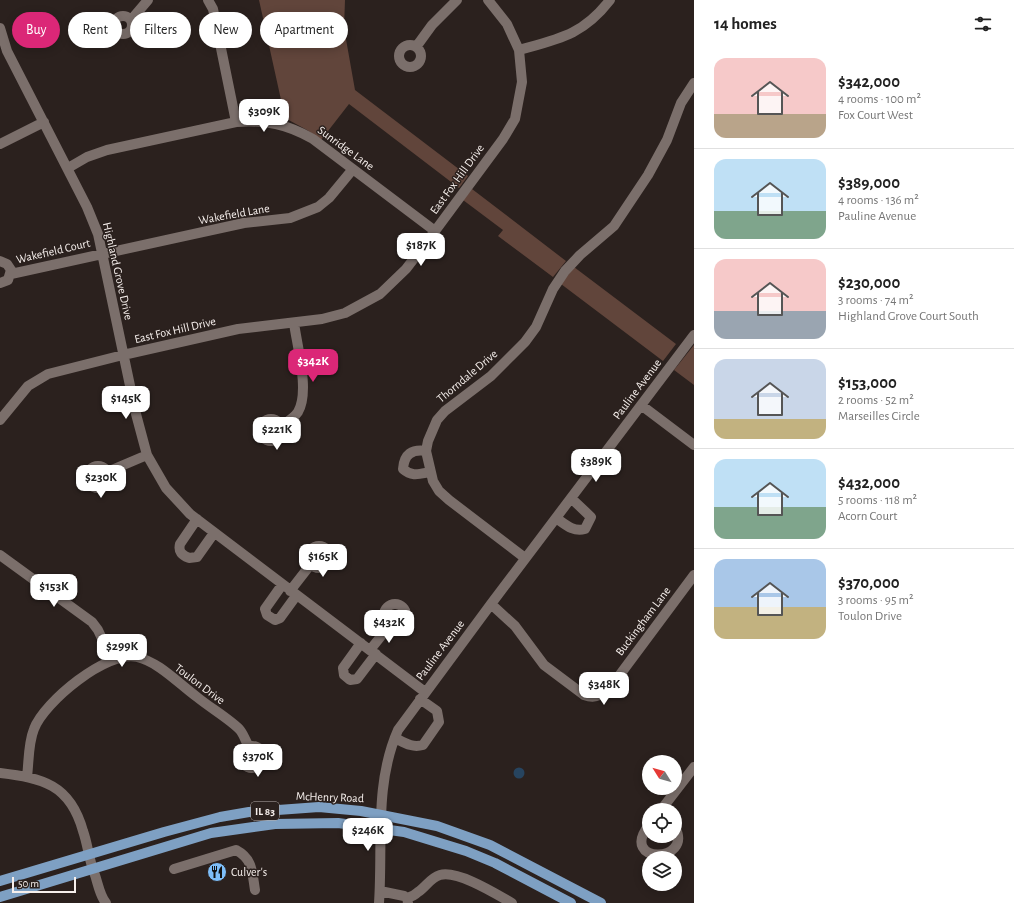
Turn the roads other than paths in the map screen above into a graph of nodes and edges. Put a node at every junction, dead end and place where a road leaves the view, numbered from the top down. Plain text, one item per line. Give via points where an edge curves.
1 (148, 0) edge
2 (208, 0) edge
3 (457, 0) edge
4 (488, 0) edge
5 (610, 0) edge
6 (138, 12) edge
7 (1, 33) edge
8 (416, 46) dead end
9 (519, 50) junction
10 (694, 83) edge
11 (44, 122) junction
12 (236, 122) junction
13 (0, 144) edge
14 (68, 168) junction
15 (353, 169) junction
16 (435, 231) junction
17 (102, 253) junction
18 (0, 261) edge
19 (11, 274) junction
20 (0, 283) edge
21 (294, 323) junction
22 (694, 335) edge
23 (123, 354) junction
24 (641, 405) junction
25 (1, 416) edge
26 (281, 426) dead end
27 (694, 445) edge
28 (426, 451) junction
29 (147, 455) junction
30 (107, 472) dead end
31 (430, 472) junction
32 (571, 498) junction
33 (556, 518) junction
34 (197, 520) junction
35 (214, 532) junction
36 (0, 555) edge
37 (525, 558) junction
38 (311, 564) dead end
39 (694, 575) edge
40 (282, 585) junction
41 (293, 593) junction
42 (491, 604) junction
43 (390, 625) dead end
44 (361, 643) junction
45 (373, 652) junction
46 (112, 660) junction
47 (423, 695) junction
48 (395, 738) junction
49 (249, 747) dead end
50 (694, 767) edge
51 (0, 774) edge
52 (27, 777) junction
53 (666, 803) edge
54 (381, 814) junction
55 (380, 829) junction
56 (643, 843) edge
57 (677, 843) edge
58 (89, 854) junction
59 (92, 869) junction
60 (174, 869) dead end
61 (0, 881) edge
62 (255, 890) dead end
63 (380, 892) junction
64 (0, 898) edge
65 (408, 901) edge
66 (106, 903) edge
67 (380, 903) edge
68 (512, 903) edge
69 (571, 903) edge
70 (601, 903) edge

1 - 6 street
2 - 12 street via 213,9
3 - 8 street via 432,25
4 - 9 street, East Fox Hill Drive via 507,24
5 - 9 street via 591,21 574,33
7 - 11 street, Highland Grove Drive via 7,51
9 - 16 street, East Fox Hill Drive via 522,82 515,119
10 - 28 street, Thorndale Drive via 681,103 667,140 648,175 618,220 565,271 553,289 536,328 525,342 491,376 444,411 432,428
11 - 13 street
11 - 14 street, Highland Grove Drive
12 - 14 street, Sunridge Lane via 107,150 87,157
12 - 15 street, Sunridge Lane via 255,121 296,129
14 - 17 street, Highland Grove Drive via 98,234
15 - 16 street, Sunridge Lane
15 - 17 street, Wakefield Lane via 330,198 308,212 290,218 244,223
16 - 21 street, East Fox Hill Drive via 406,268 380,294 345,313
17 - 19 street, Wakefield Court
17 - 23 street, Highland Grove Drive
18 - 19 street, Wakefield Court via 7,264
19 - 20 street, Wakefield Court via 8,280
21 - 23 street, East Fox Hill Drive via 238,329
21 - 26 street via 303,393 298,412
22 - 24 street, Pauline Avenue
23 - 25 street, East Fox Hill Drive via 48,374 28,386
23 - 29 street, Highland Grove Drive
24 - 27 street
24 - 32 street, Pauline Avenue
28 - 31 street, Thorndale Drive
28 - 31 street via 410,452 404,459 403,468 415,475
29 - 30 street
29 - 34 street, Highland Grove Drive via 166,488
31 - 37 street, Thorndale Drive via 439,491
32 - 33 street, Pauline Avenue
32 - 33 street via 591,517 585,529 571,529
33 - 37 street, Pauline Avenue
34 - 35 street, Highland Grove Drive
34 - 35 street via 180,544 180,553 189,558 197,557
35 - 40 street, Highland Grove Drive
36 - 46 street via 92,622
37 - 42 street, Pauline Avenue
38 - 41 street
39 - 42 street, Buckingham Lane via 613,684 601,696 592,698 584,695 544,665 515,626
40 - 41 street, Highland Grove Drive
40 - 41 street via 266,606 269,617 275,620 280,618
41 - 44 street, Highland Grove Drive
42 - 47 street, Pauline Avenue
43 - 45 street
44 - 45 street, Highland Grove Drive
44 - 45 street via 343,668 344,675 350,680 357,679
45 - 47 street, Highland Grove Drive
46 - 49 street, Toulon Drive via 125,656 136,657 152,664 241,731
46 - 52 street, Toulon Drive via 100,665 57,698 40,718 34,728 30,744
47 - 48 street, Pauline Avenue
47 - 48 street, Highland Grove Drive via 438,711 439,722 423,745 410,745
48 - 54 street, Pauline Avenue via 387,765
50 - 53 street
51 - 52 street
52 - 58 street via 48,782 71,804 83,829
54 - 55 street, Pauline Avenue
54 - 58 main road, McHenry Road / IL 83 via 319,807 249,812 220,817
54 - 70 main road, McHenry Road / IL 83 via 437,826 490,845
55 - 59 main road, IL 83 via 338,823 244,827 211,833
55 - 63 street, Pauline Avenue
55 - 69 main road, IL 83 via 404,832 466,851 495,863
56 - 57 street via 648,852 659,856 666,855 675,848
58 - 59 street
58 - 61 main road, McHenry Road / IL 83
59 - 64 main road, IL 83
59 - 66 street
60 - 62 street via 236,850 245,855 251,865
63 - 65 street
63 - 67 street, Pauline Avenue
65 - 68 street via 429,881 440,875 451,875

